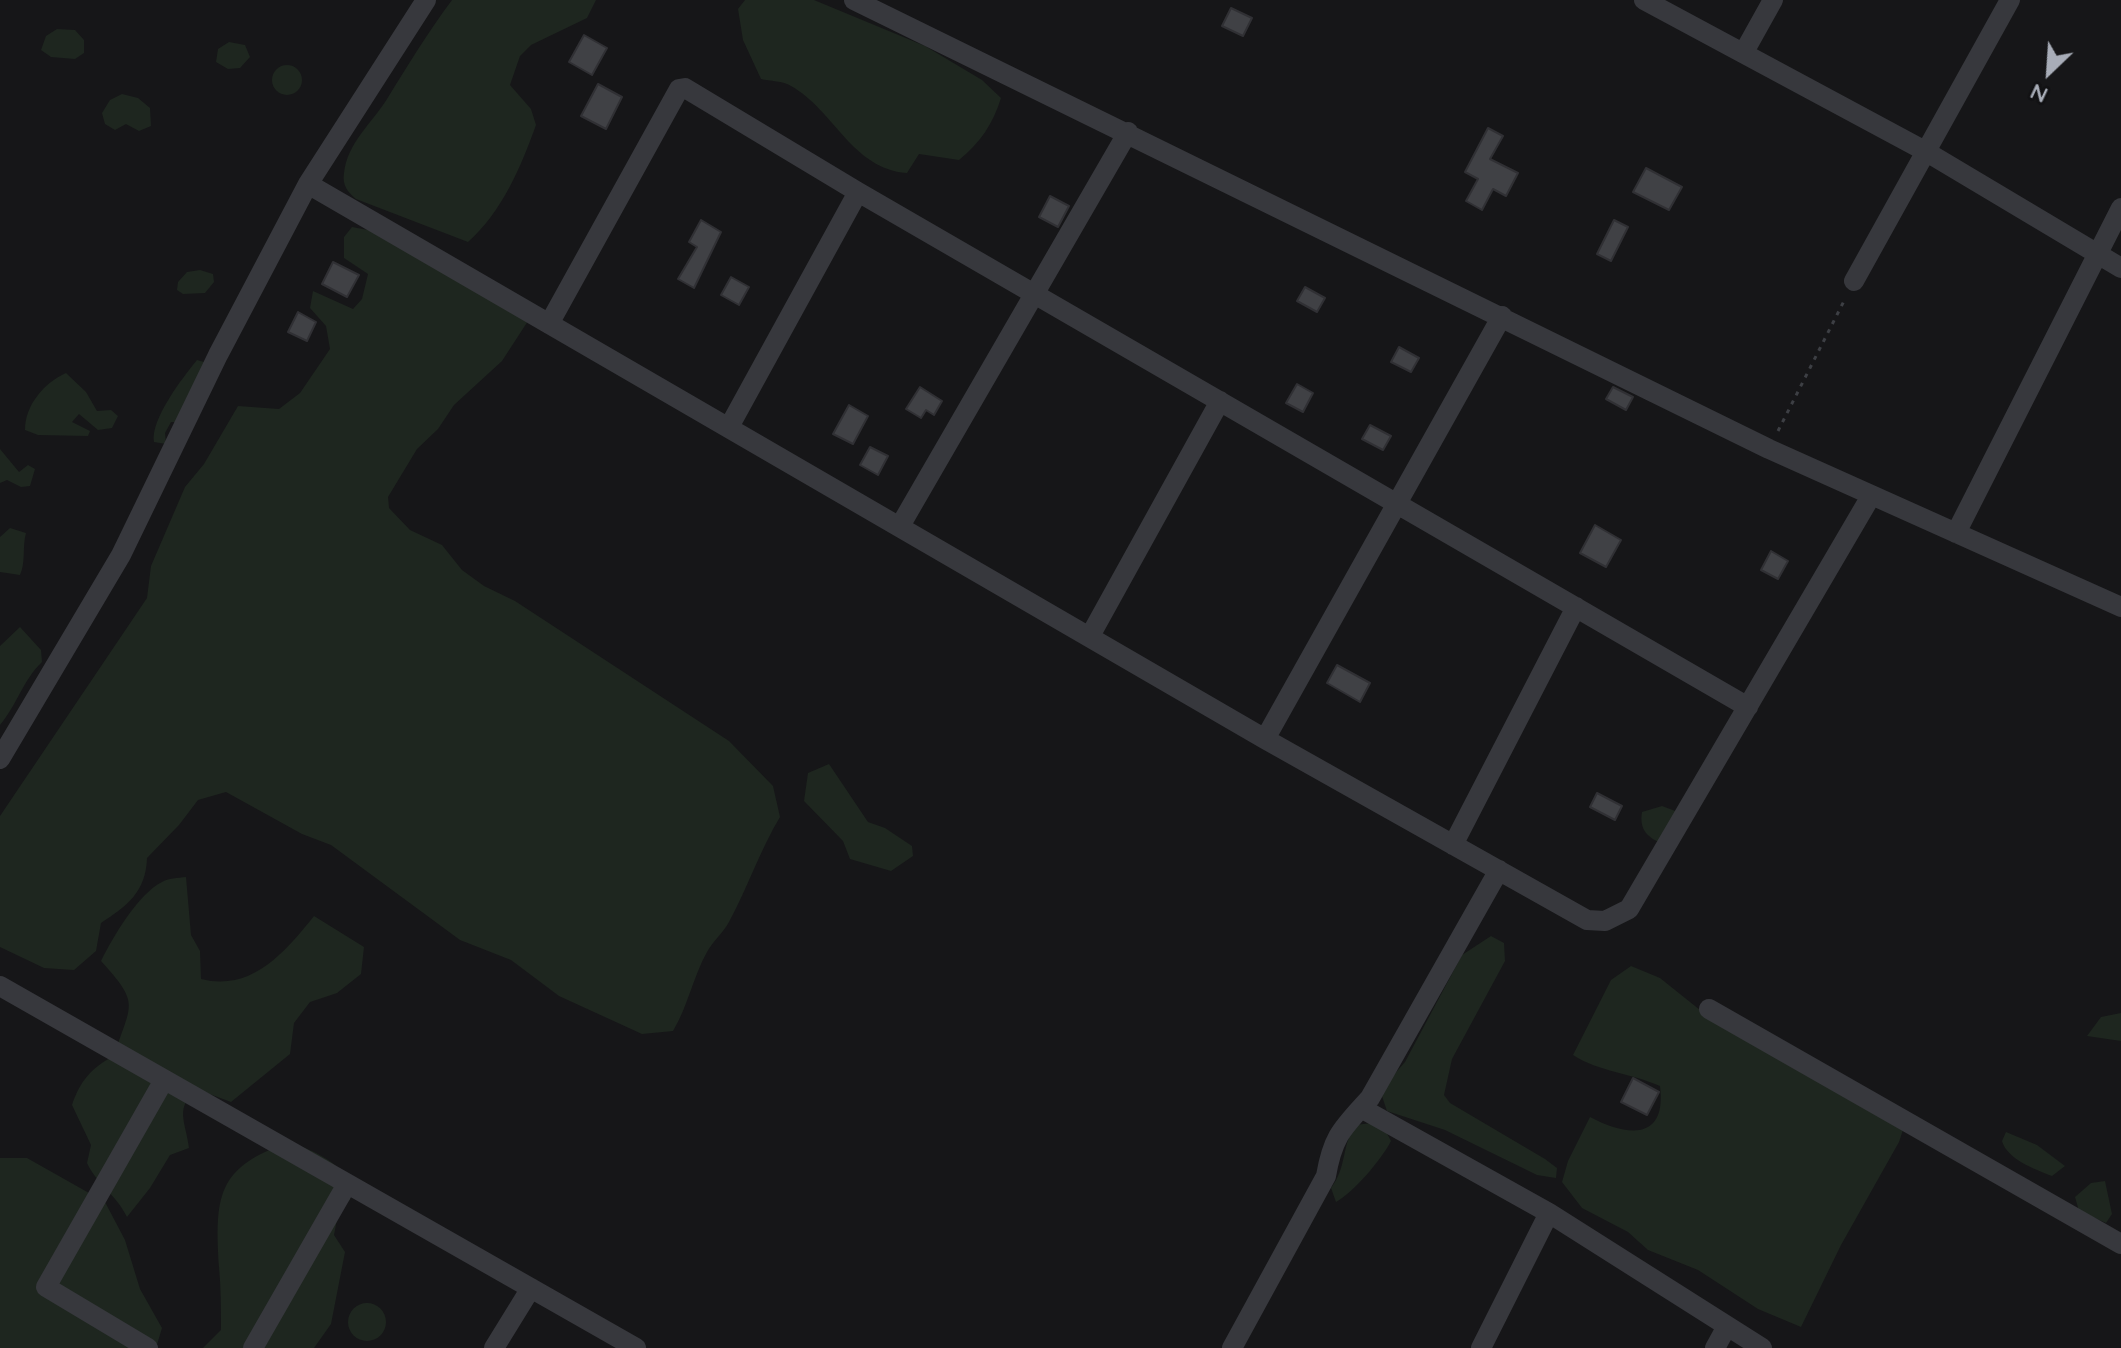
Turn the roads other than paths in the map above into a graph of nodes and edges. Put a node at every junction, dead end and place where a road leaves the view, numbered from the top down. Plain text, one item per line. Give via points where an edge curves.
1 (426, 0) edge
2 (854, 0) edge
3 (1644, 0) edge
4 (1773, 0) edge
5 (2010, 0) edge
6 (1744, 52) junction
7 (1128, 132) junction
8 (1925, 151) junction
9 (308, 184) junction
10 (858, 192) junction
11 (2121, 208) edge
12 (2097, 254) junction
13 (2121, 268) edge
14 (1854, 281) road end
15 (1036, 295) junction
16 (1502, 316) junction
17 (549, 324) junction
18 (1220, 401) junction
19 (729, 427) junction
20 (1871, 496) junction
21 (1397, 504) junction
22 (900, 526) junction
23 (1956, 533) junction
24 (1576, 607) junction
25 (2121, 607) edge
26 (1090, 636) junction
27 (1748, 707) junction
28 (1265, 739) junction
29 (0, 759) edge
30 (1453, 845) junction
31 (1499, 870) junction
32 (0, 986) edge
33 (1709, 1009) dead end
34 (164, 1080) junction
35 (1361, 1108) junction
36 (347, 1184) junction
37 (1549, 1213) junction
38 (2121, 1244) edge
39 (531, 1288) junction
40 (1726, 1328) junction
41 (148, 1348) edge
42 (253, 1348) edge
43 (494, 1348) edge
44 (636, 1348) edge
45 (1232, 1348) edge
46 (1481, 1348) edge
47 (1715, 1348) edge
48 (1762, 1348) edge

1 - 9 street
2 - 7 street
3 - 6 street
4 - 6 street
5 - 8 street
6 - 8 street
7 - 15 street
7 - 16 street
8 - 12 street
8 - 14 street
9 - 17 street
9 - 29 street via 121,555
10 - 15 street
10 - 17 street via 681,87
10 - 19 street
11 - 12 street
12 - 13 street
12 - 23 street
15 - 18 street
15 - 22 street
16 - 20 street
16 - 21 street
17 - 19 street
18 - 21 street
18 - 26 street
19 - 22 street
20 - 23 street
20 - 27 street
21 - 24 street
21 - 28 street
22 - 26 street
23 - 25 street
24 - 27 street
24 - 30 street
26 - 28 street
27 - 31 street via 1629,909 1619,916 1587,920
28 - 30 street
30 - 31 street
31 - 35 street
32 - 34 street
33 - 38 street
34 - 36 street
34 - 41 street via 46,1287
35 - 37 street
35 - 45 street via 1331,1145 1326,1176
36 - 39 street
36 - 42 street
37 - 40 street
37 - 46 street
39 - 43 street
39 - 44 street
40 - 47 street
40 - 48 street

